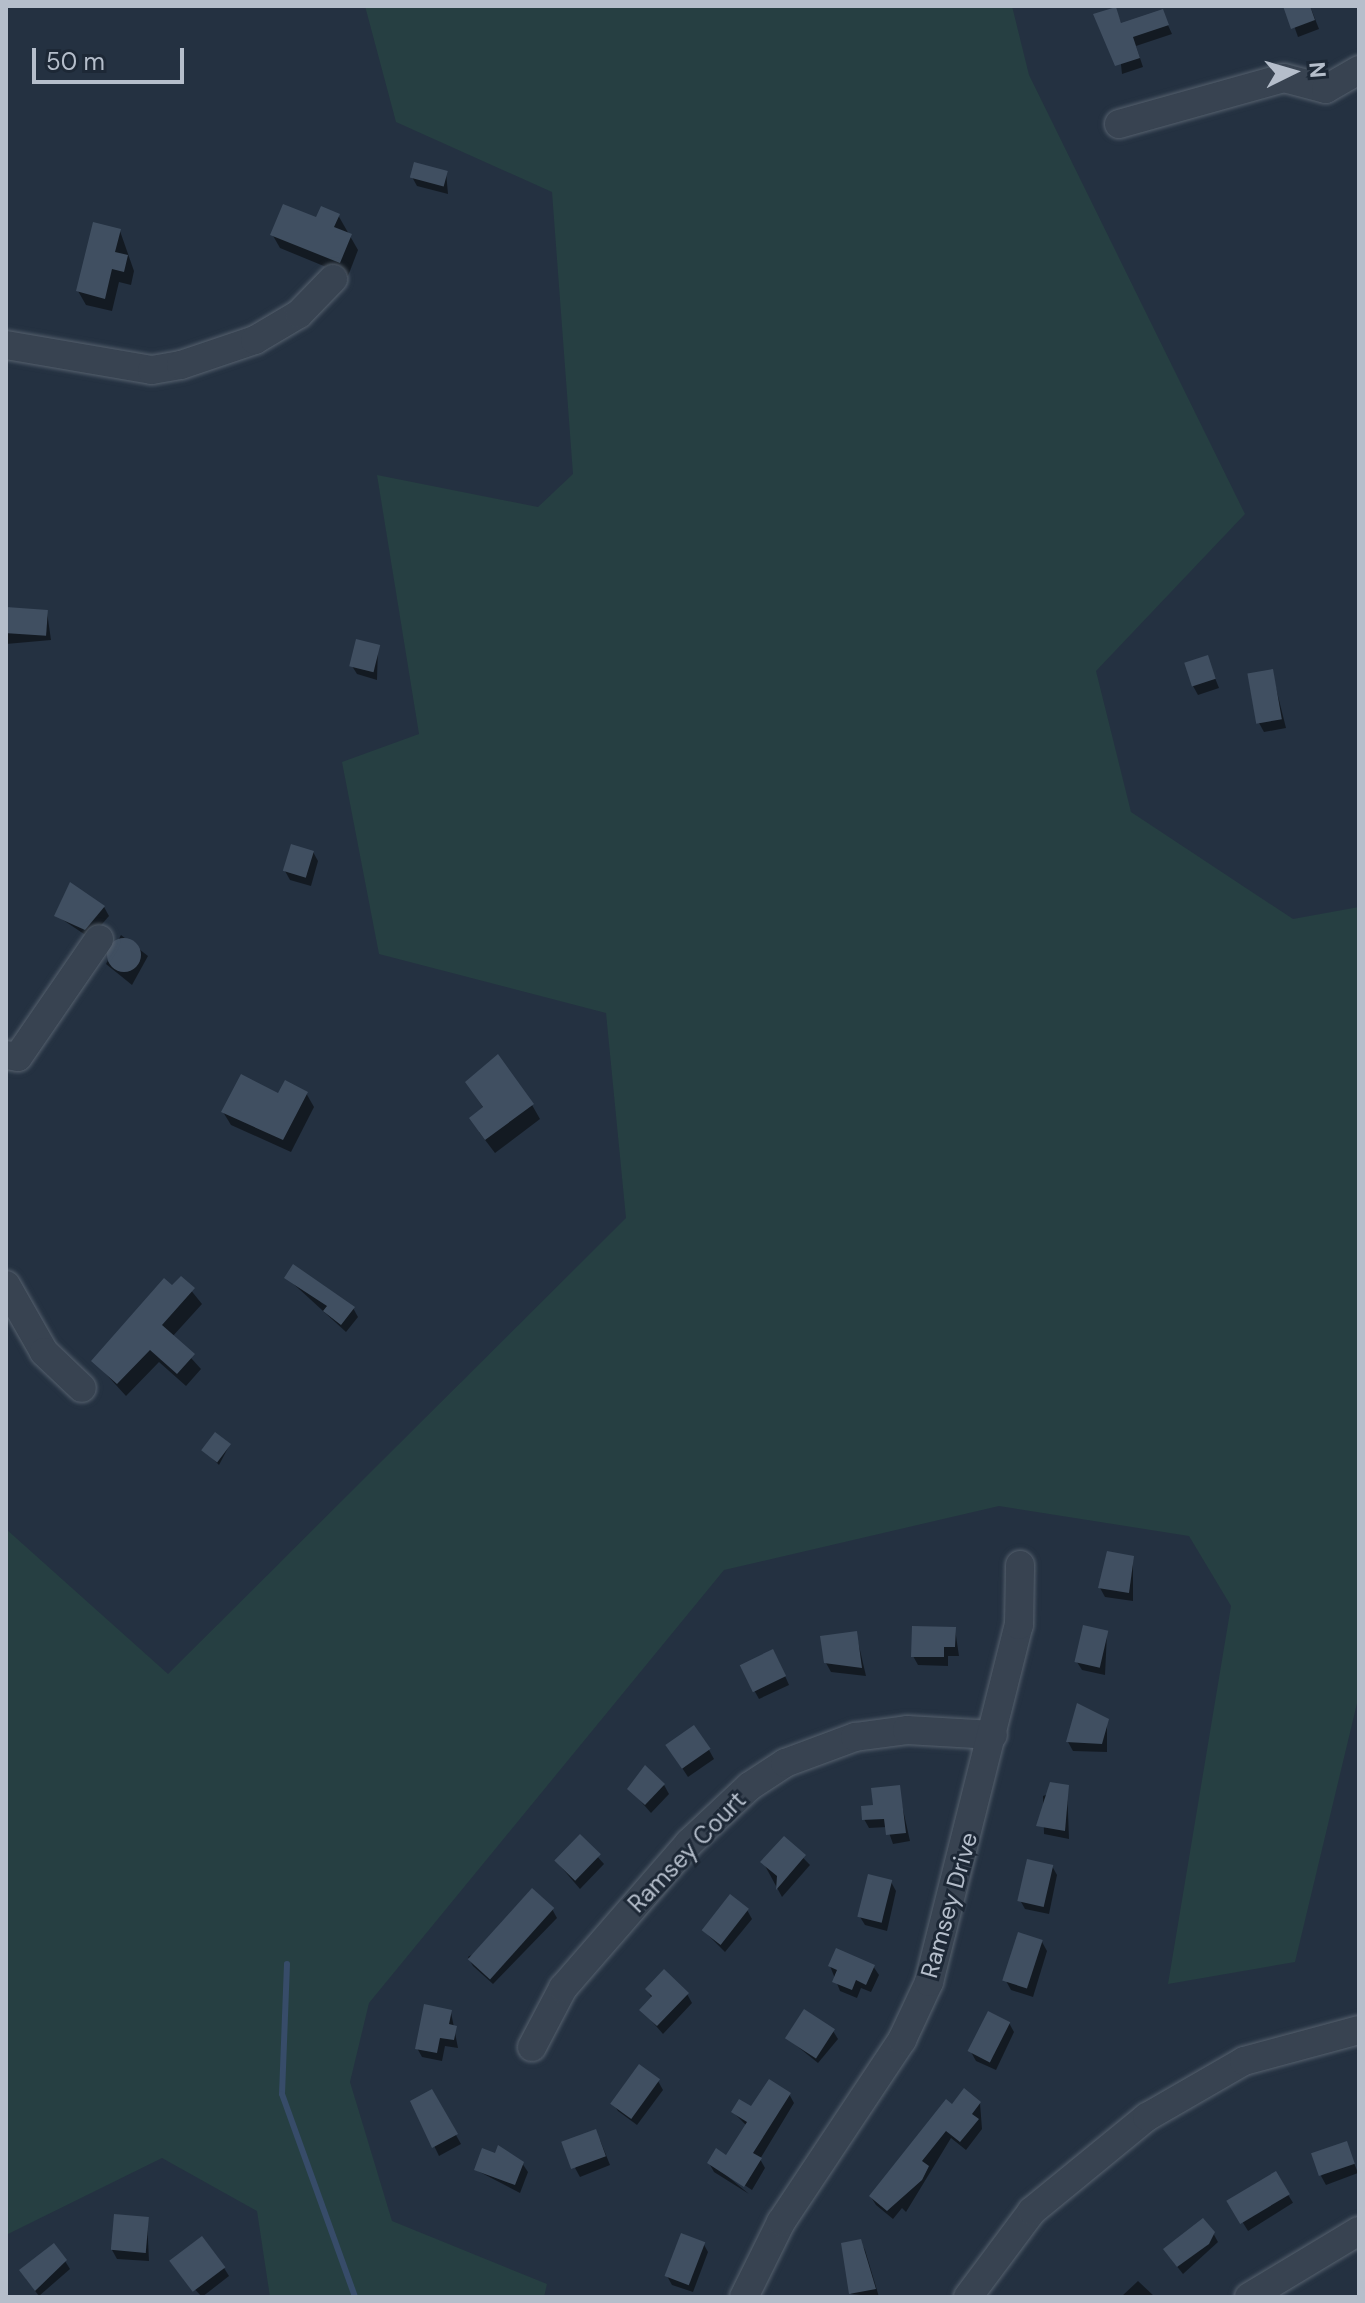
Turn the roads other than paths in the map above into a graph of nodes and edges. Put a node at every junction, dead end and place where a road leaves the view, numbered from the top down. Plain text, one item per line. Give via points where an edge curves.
1 (1359, 70) edge
2 (1119, 124) dead end
3 (333, 279) dead end
4 (6, 345) edge
5 (99, 939) dead end
6 (6, 1055) edge
7 (6, 1285) edge
8 (82, 1388) dead end
9 (1020, 1565) dead end
10 (993, 1735) junction
11 (1359, 2030) edge
12 (532, 2047) dead end
13 (1359, 2231) edge
14 (744, 2297) edge
15 (968, 2297) edge
16 (1249, 2297) edge

1 - 2 street via 1326,89 1284,78
3 - 4 street via 299,314 255,340 181,365 152,370
5 - 6 street via 18,1057
7 - 8 street via 44,1352
9 - 10 street, Ramsey Drive via 1019,1625
10 - 12 street, Ramsey Court via 907,1730 855,1737 785,1763 750,1786 689,1843 563,1988
10 - 14 street, Ramsey Drive via 929,1982 902,2040 781,2222
11 - 15 street via 1244,2061 1147,2117 1032,2211
13 - 16 street

